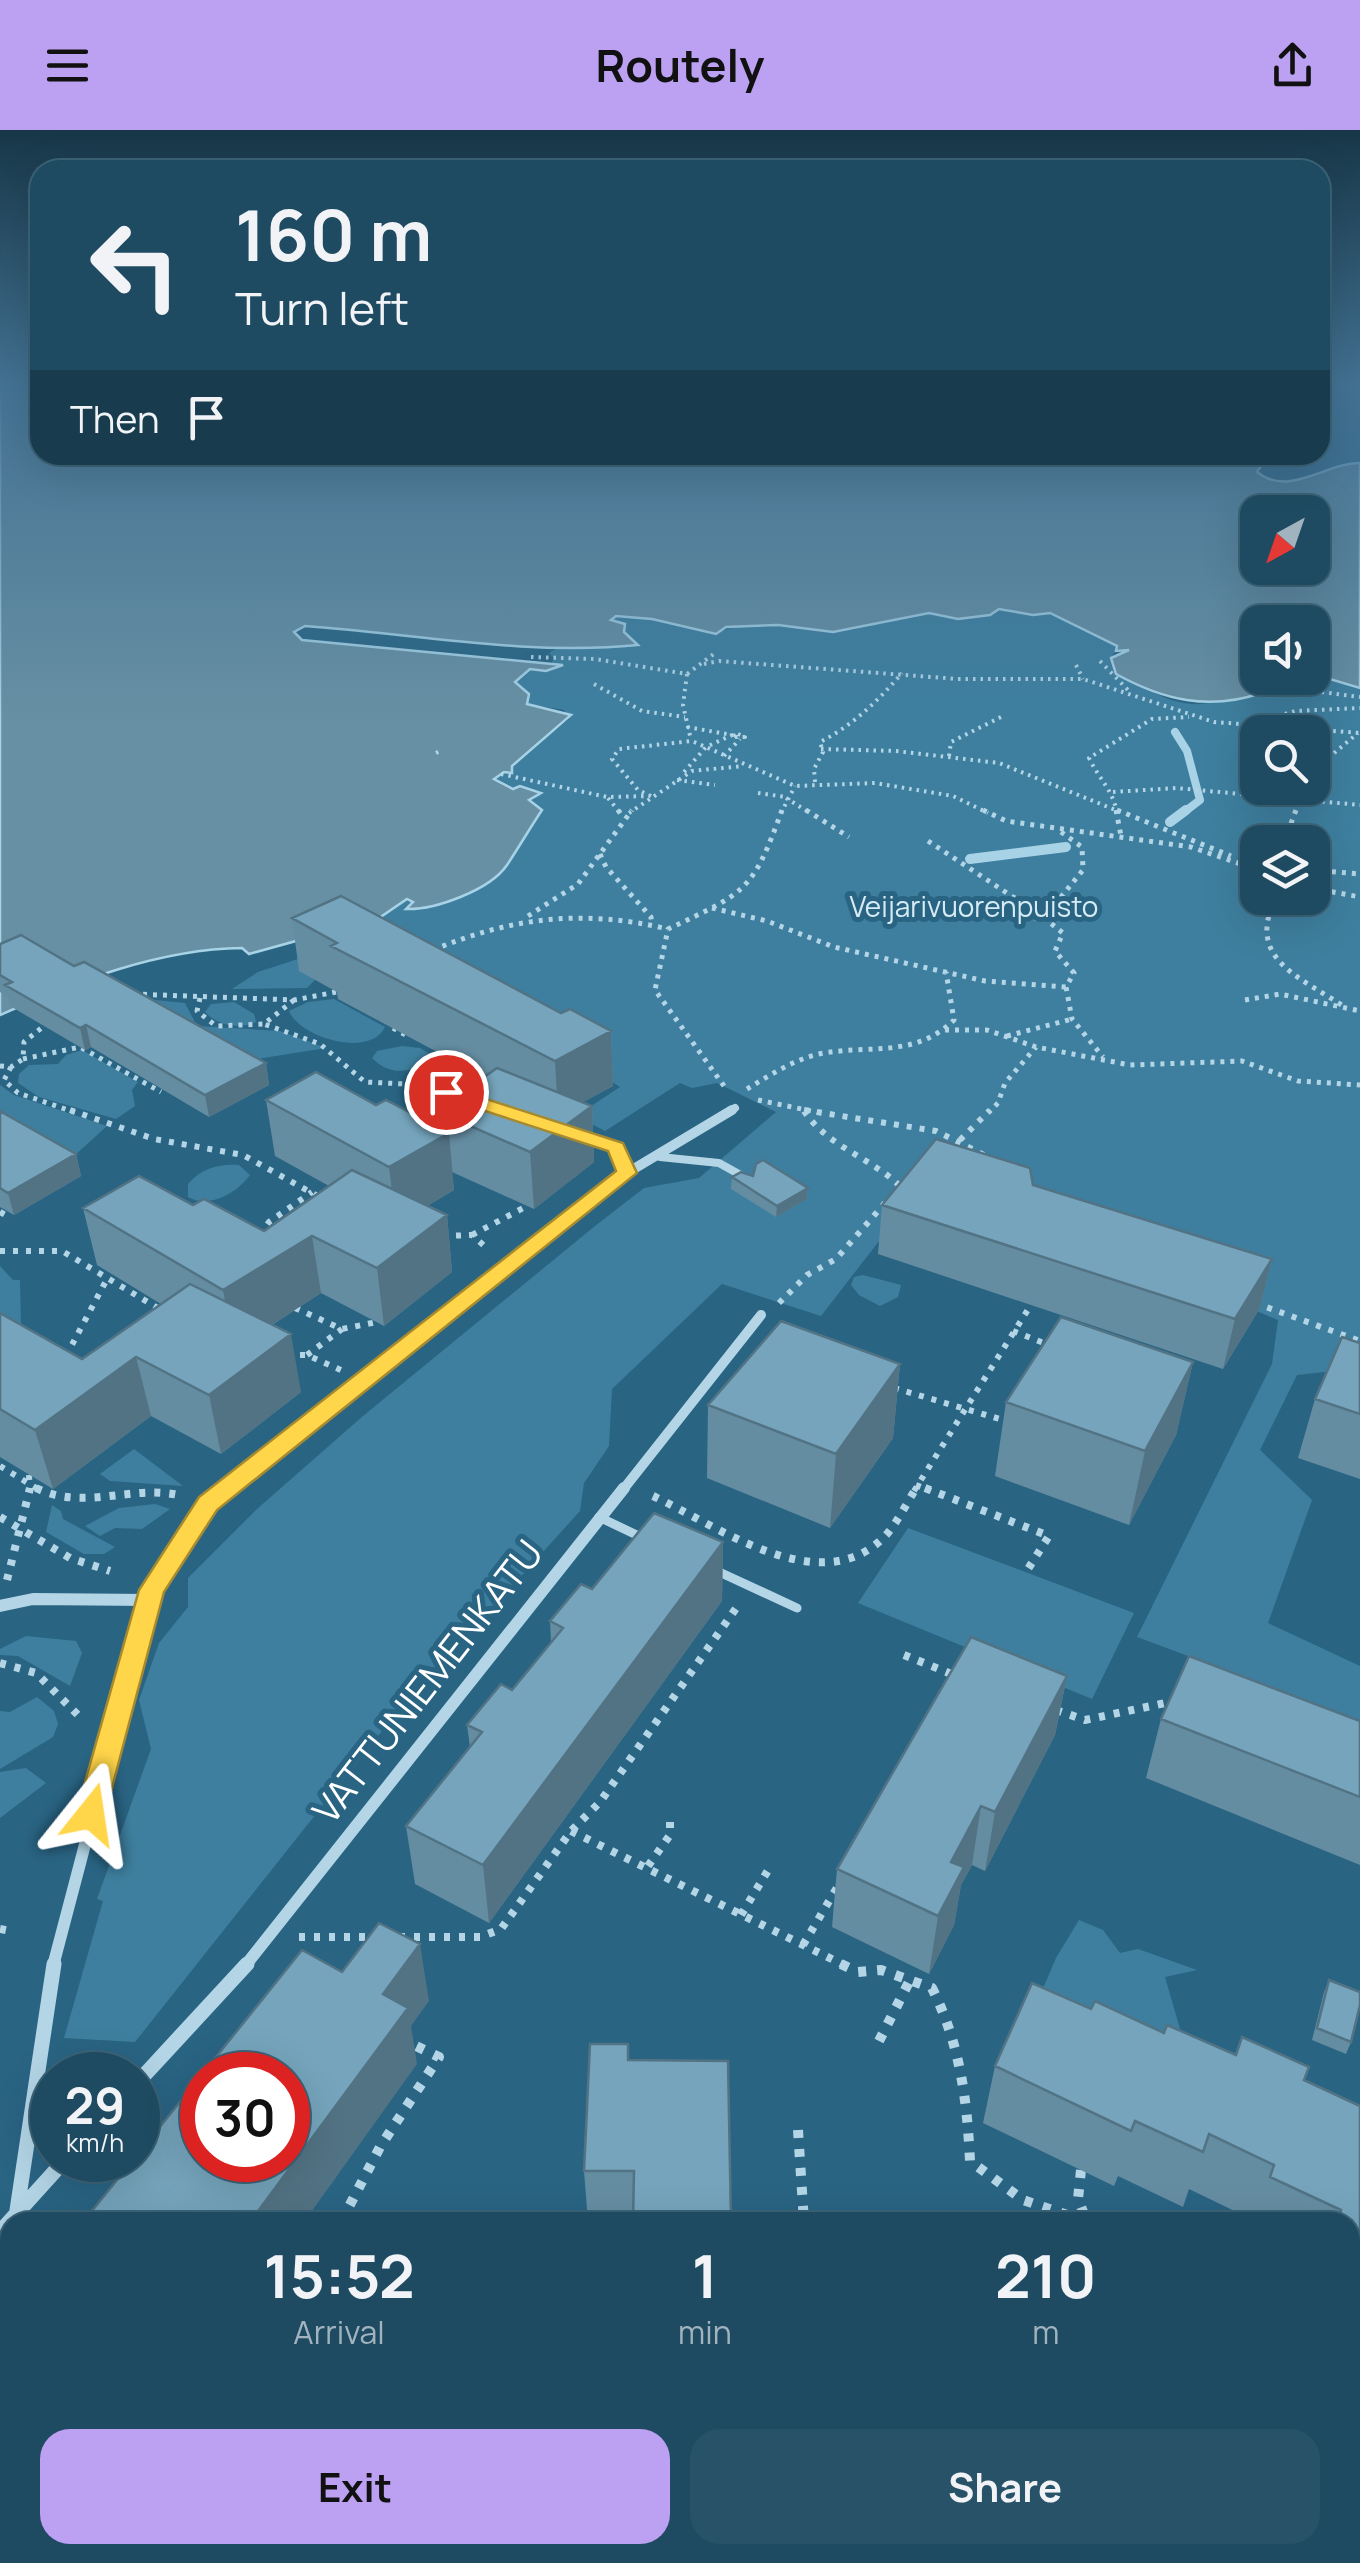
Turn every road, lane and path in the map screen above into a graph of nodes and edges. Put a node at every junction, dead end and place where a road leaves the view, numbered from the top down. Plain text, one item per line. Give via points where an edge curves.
1 (715, 653) dead end
2 (532, 657) dead end
3 (1100, 661) dead end
4 (704, 664) junction
5 (1076, 666) dead end
6 (902, 673) junction
7 (687, 674) junction
8 (1083, 679) junction
9 (594, 684) dead end
10 (1129, 691) junction
11 (1330, 693) edge
12 (1360, 697) edge
13 (1138, 700) junction
14 (1360, 708) edge
15 (1295, 711) junction
16 (1281, 715) edge
17 (1299, 715) edge
18 (1003, 716) dead end
19 (685, 717) junction
20 (1197, 717) junction
21 (1152, 719) junction
22 (1240, 723) edge
23 (687, 727) junction
24 (1330, 730) edge
25 (1360, 732) edge
26 (732, 735) junction
27 (692, 741) junction
28 (706, 747) junction
29 (821, 749) junction
30 (724, 756) junction
31 (949, 756) junction
32 (1330, 757) edge
33 (745, 766) junction
34 (501, 774) dead end
35 (678, 778) junction
36 (815, 782) junction
37 (715, 785) dead end
38 (796, 786) junction
39 (758, 792) dead end
40 (1113, 792) junction
41 (1240, 793) edge
42 (651, 796) junction
43 (607, 797) junction
44 (786, 797) junction
45 (1330, 801) edge
46 (1360, 804) edge
47 (1116, 812) junction
48 (623, 817) junction
49 (1061, 832) junction
50 (1121, 836) junction
51 (849, 837) dead end
52 (928, 841) dead end
53 (600, 854) junction
54 (1240, 860) edge
55 (1240, 863) edge
56 (1330, 872) edge
57 (1360, 874) edge
58 (1330, 891) edge
59 (1360, 897) edge
60 (710, 908) junction
61 (1048, 910) junction
62 (1006, 914) dead end
63 (1267, 915) edge
64 (528, 916) junction
65 (1044, 918) junction
66 (652, 925) junction
67 (668, 929) junction
68 (426, 953) edge
69 (946, 972) junction
70 (1066, 987) junction
71 (125, 994) edge
72 (339, 994) edge
73 (200, 998) junction
74 (294, 1000) junction
75 (1245, 1000) dead end
76 (1346, 1008) junction
77 (1360, 1011) edge
78 (1072, 1018) junction
79 (264, 1024) junction
80 (388, 1024) edge
81 (44, 1026) edge
82 (945, 1030) junction
83 (1006, 1036) junction
84 (409, 1038) edge
85 (1036, 1047) junction
86 (458, 1050) edge
87 (1104, 1058) junction
88 (23, 1059) junction
89 (0, 1066) edge
90 (11, 1068) junction
91 (719, 1078) dead end
92 (423, 1084) junction
93 (1360, 1085) edge
94 (161, 1092) edge
95 (446, 1092) joint
96 (479, 1105) edge
97 (735, 1108) dead end
98 (804, 1110) junction
99 (570, 1132) edge
100 (960, 1140) junction
101 (660, 1157) junction
102 (997, 1163) edge
103 (627, 1173) junction
104 (750, 1180) edge
105 (312, 1192) junction
106 (332, 1204) edge
107 (527, 1206) dead end
108 (0, 1212) edge
109 (10, 1218) dead end
110 (472, 1235) junction
111 (436, 1236) edge
112 (0, 1251) edge
113 (256, 1251) edge
114 (513, 1261) junction
115 (107, 1278) junction
116 (1037, 1295) edge
117 (1243, 1299) edge
118 (295, 1308) dead end
119 (174, 1312) edge
120 (761, 1315) joint
121 (377, 1322) dead end
122 (342, 1329) junction
123 (1013, 1331) junction
124 (1360, 1341) edge
125 (1053, 1346) edge
126 (272, 1355) edge
127 (307, 1355) junction
128 (58, 1373) edge
129 (359, 1382) junction
130 (887, 1386) edge
131 (1020, 1409) edge
132 (962, 1410) junction
133 (0, 1466) edge
134 (29, 1475) edge
135 (916, 1484) junction
136 (31, 1485) junction
137 (653, 1496) dead end
138 (208, 1504) junction
139 (0, 1517) edge
140 (599, 1518) junction
141 (22, 1530) junction
142 (660, 1546) edge
143 (696, 1562) edge
144 (1026, 1572) dead end
145 (751, 1586) junction
146 (150, 1595) junction
147 (0, 1606) edge
148 (797, 1608) dead end
149 (904, 1656) dead end
150 (0, 1663) edge
151 (949, 1694) edge
152 (1182, 1700) edge
153 (1048, 1708) edge
154 (78, 1714) dead end
155 (670, 1812) dead end
156 (570, 1831) junction
157 (648, 1866) junction
158 (770, 1867) dead end
159 (842, 1878) edge
160 (741, 1915) junction
161 (293, 1937) dead end
162 (803, 1945) junction
163 (910, 1980) junction
164 (404, 2040) edge
165 (879, 2041) dead end
166 (160, 2058) edge
167 (798, 2130) dead end
168 (1081, 2170) dead end
169 (44, 2182) edge
170 (17, 2210) joint
171 (346, 2212) edge
172 (803, 2212) edge
173 (1050, 2212) edge
174 (1083, 2212) edge

1 - 4 path
2 - 7 path
3 - 10 path
4 - 6 path
4 - 7 path
5 - 8 path
6 - 8 path via 1016,682
6 - 29 path via 847,730 820,742
7 - 19 path
8 - 10 path
9 - 19 path via 642,711
10 - 13 path
11 - 12 path
13 - 20 path
13 - 21 path
14 - 15 path
15 - 16 path
15 - 17 path
18 - 31 path via 951,742
19 - 23 path
20 - 21 path
20 - 22 path
21 - 40 path via 1089,758
23 - 26 path
23 - 27 path
24 - 25 path
25 - 32 path
26 - 28 path
26 - 30 path via 740,739
27 - 28 path
27 - 42 path via 619,750 612,758
28 - 30 path
28 - 35 path
29 - 31 path
29 - 36 path
30 - 33 path
31 - 47 path via 999,763
33 - 35 path
33 - 38 path
34 - 43 path
35 - 37 path
35 - 42 path
36 - 38 path
36 - 49 path via 875,783 953,796 1006,821
38 - 44 path
39 - 44 path
40 - 41 path
40 - 47 path
42 - 43 path
42 - 48 path
43 - 48 path
44 - 51 path
44 - 60 path via 762,868
45 - 46 path
47 - 50 path
47 - 54 path
48 - 53 path
49 - 50 path
49 - 61 path via 1082,847 1083,870
50 - 55 path
52 - 61 path via 1012,897
53 - 64 path via 578,884
53 - 66 path
56 - 57 path
58 - 59 path
60 - 67 path
60 - 69 path via 767,921 834,948
61 - 65 path
62 - 65 path
63 - 76 path via 1262,938 1268,955
64 - 66 path
64 - 68 path
65 - 70 path via 1064,934 1055,952 1074,974
66 - 67 path
67 - 91 path via 655,990
69 - 70 path via 985,982
69 - 82 path via 954,1020
70 - 78 path
71 - 73 path
72 - 74 path
73 - 74 path
73 - 79 path via 198,1012 216,1026
74 - 79 path
75 - 76 path via 1280,994
76 - 77 path
78 - 83 path
78 - 87 path
79 - 92 path via 332,1048 365,1082
80 - 84 path
81 - 88 path via 24,1042
82 - 83 path
82 - 98 path via 914,1046 806,1058 738,1094
83 - 85 path
85 - 87 path
85 - 100 path via 1005,1083 998,1103
86 - 92 path
87 - 93 path via 1130,1065 1242,1062 1298,1081
88 - 90 path
88 - 94 path via 80,1047
89 - 90 path
90 - 105 path via 4,1080 18,1094 154,1139 243,1155
92 - 95 path
95 - 96 lane
97 - 101 street
98 - 100 path via 898,1122
98 - 120 path via 827,1140 887,1171 900,1186 836,1259
99 - 103 lane via 616,1147
100 - 102 path
101 - 103 street
101 - 104 lane via 719,1163
103 - 114 street
105 - 106 path
105 - 113 path via 269,1222
107 - 110 path
108 - 109 path
110 - 111 path
110 - 114 path via 483,1248
112 - 115 path via 62,1251
114 - 129 street
115 - 119 path
115 - 128 path
116 - 123 path
117 - 124 path
118 - 122 path
120 - 140 street, VATTUNIEMENKATU
121 - 122 path
122 - 127 path
123 - 125 path
123 - 132 path
126 - 127 path
127 - 129 path
129 - 138 street
130 - 132 path
131 - 132 path via 1009,1424
132 - 135 path
133 - 136 path
134 - 136 path
135 - 137 path via 886,1534 863,1554 837,1564 802,1563
135 - 144 path via 1049,1536
136 - 138 path via 70,1500 175,1493
136 - 141 path
138 - 146 street
139 - 141 path
140 - 142 lane
140 - 166 street, VATTUNIEMENKATU via 239,1974
141 - 146 path
141 - 147 path
143 - 145 lane
145 - 148 lane
145 - 156 path via 600,1802
146 - 147 street
146 - 170 street via 60,1928
149 - 151 path via 958,1677
150 - 154 path via 36,1673
152 - 153 path via 1085,1720
155 - 157 path via 670,1835
156 - 157 path
156 - 161 path via 501,1929 480,1937
157 - 160 path
158 - 160 path
159 - 162 path
160 - 162 path
162 - 163 path via 858,1972 881,1970
163 - 165 path
163 - 173 path via 932,1988 956,2032 970,2161 1001,2189
164 - 171 path via 439,2057
167 - 172 path
168 - 174 path
169 - 170 street

